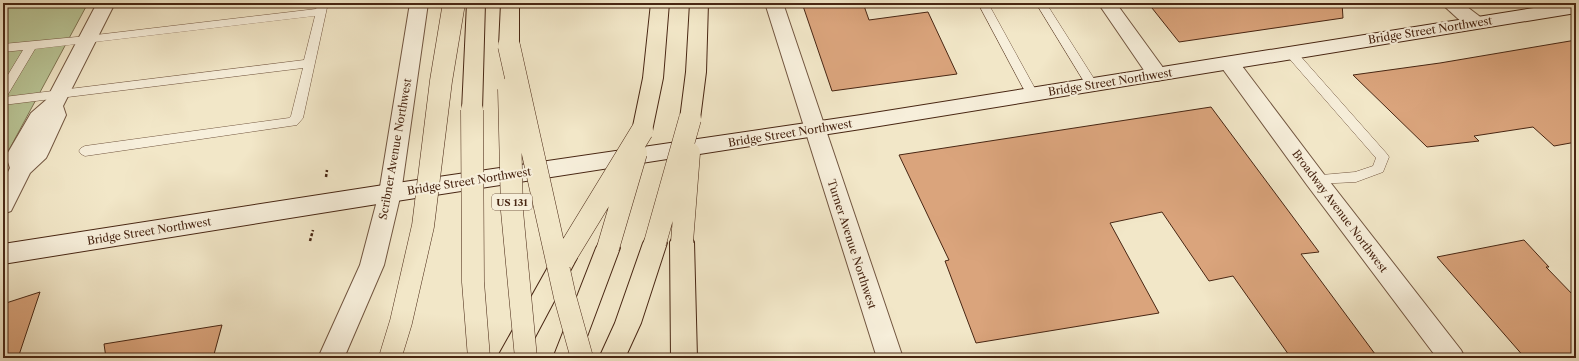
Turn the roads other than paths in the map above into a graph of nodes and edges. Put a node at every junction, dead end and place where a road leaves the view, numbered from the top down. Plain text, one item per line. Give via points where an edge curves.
1 (106, 3) edge
2 (419, 3) edge
3 (454, 3) edge
4 (476, 3) edge
5 (510, 3) edge
6 (660, 3) edge
7 (699, 3) edge
8 (774, 3) edge
9 (983, 3) edge
10 (1041, 3) edge
11 (1107, 3) edge
12 (1451, 3) edge
13 (1576, 7) edge
14 (322, 8) edge
15 (1476, 23) junction
16 (87, 40) junction
17 (31, 45) junction
18 (508, 46) junction
19 (3, 48) edge
20 (1291, 53) junction
21 (309, 63) junction
22 (1229, 63) junction
23 (1156, 74) junction
24 (1092, 85) junction
25 (3, 93) edge
26 (1032, 94) junction
27 (57, 99) junction
28 (3, 101) edge
29 (690, 119) junction
30 (814, 129) junction
31 (642, 131) junction
32 (85, 151) dead end
33 (1315, 179) junction
34 (390, 193) junction
35 (3, 205) edge
36 (3, 254) edge
37 (331, 358) edge
38 (390, 358) edge
39 (479, 358) edge
40 (510, 358) edge
41 (526, 358) edge
42 (566, 358) edge
43 (582, 358) edge
44 (612, 358) edge
45 (684, 358) edge
46 (890, 358) edge
47 (1452, 358) edge

1 - 16 street
2 - 34 street, Scribner Avenue Northwest
3 - 38 highway, bridge via 441,81 423,226
4 - 39 highway, bridge via 472,110 473,282
5 - 18 highway, US 131
6 - 31 highway via 653,78
7 - 29 highway via 696,72
8 - 30 street, Turner Avenue Northwest
9 - 26 lane
10 - 24 lane
11 - 23 street
12 - 15 street
13 - 15 street, Bridge Street Northwest
14 - 16 lane
14 - 21 lane
15 - 20 street, Bridge Street Northwest
16 - 17 lane
16 - 27 street
17 - 19 lane
17 - 25 lane
18 - 41 highway, US 131, bridge via 512,211
18 - 43 highway, bridge via 565,297
20 - 22 street, Bridge Street Northwest
20 - 33 lane via 1383,157 1378,169 1356,176
21 - 27 lane
21 - 32 lane via 297,118 293,122
22 - 23 street, Bridge Street Northwest
22 - 33 street, Broadway Avenue Northwest
23 - 24 street, Bridge Street Northwest
24 - 26 street, Bridge Street Northwest
26 - 30 street, Bridge Street Northwest
27 - 28 lane
27 - 35 street via 56,116 38,152 21,168
29 - 44 highway, bridge via 655,243 628,323
29 - 45 highway, bridge via 682,242
30 - 34 street, Bridge Street Northwest
30 - 46 street, Turner Avenue Northwest
31 - 40 highway, bridge via 576,238
31 - 42 highway, bridge via 608,248
33 - 47 street, Broadway Avenue Northwest
34 - 36 street, Bridge Street Northwest
34 - 37 street, Scribner Avenue Northwest via 372,265

